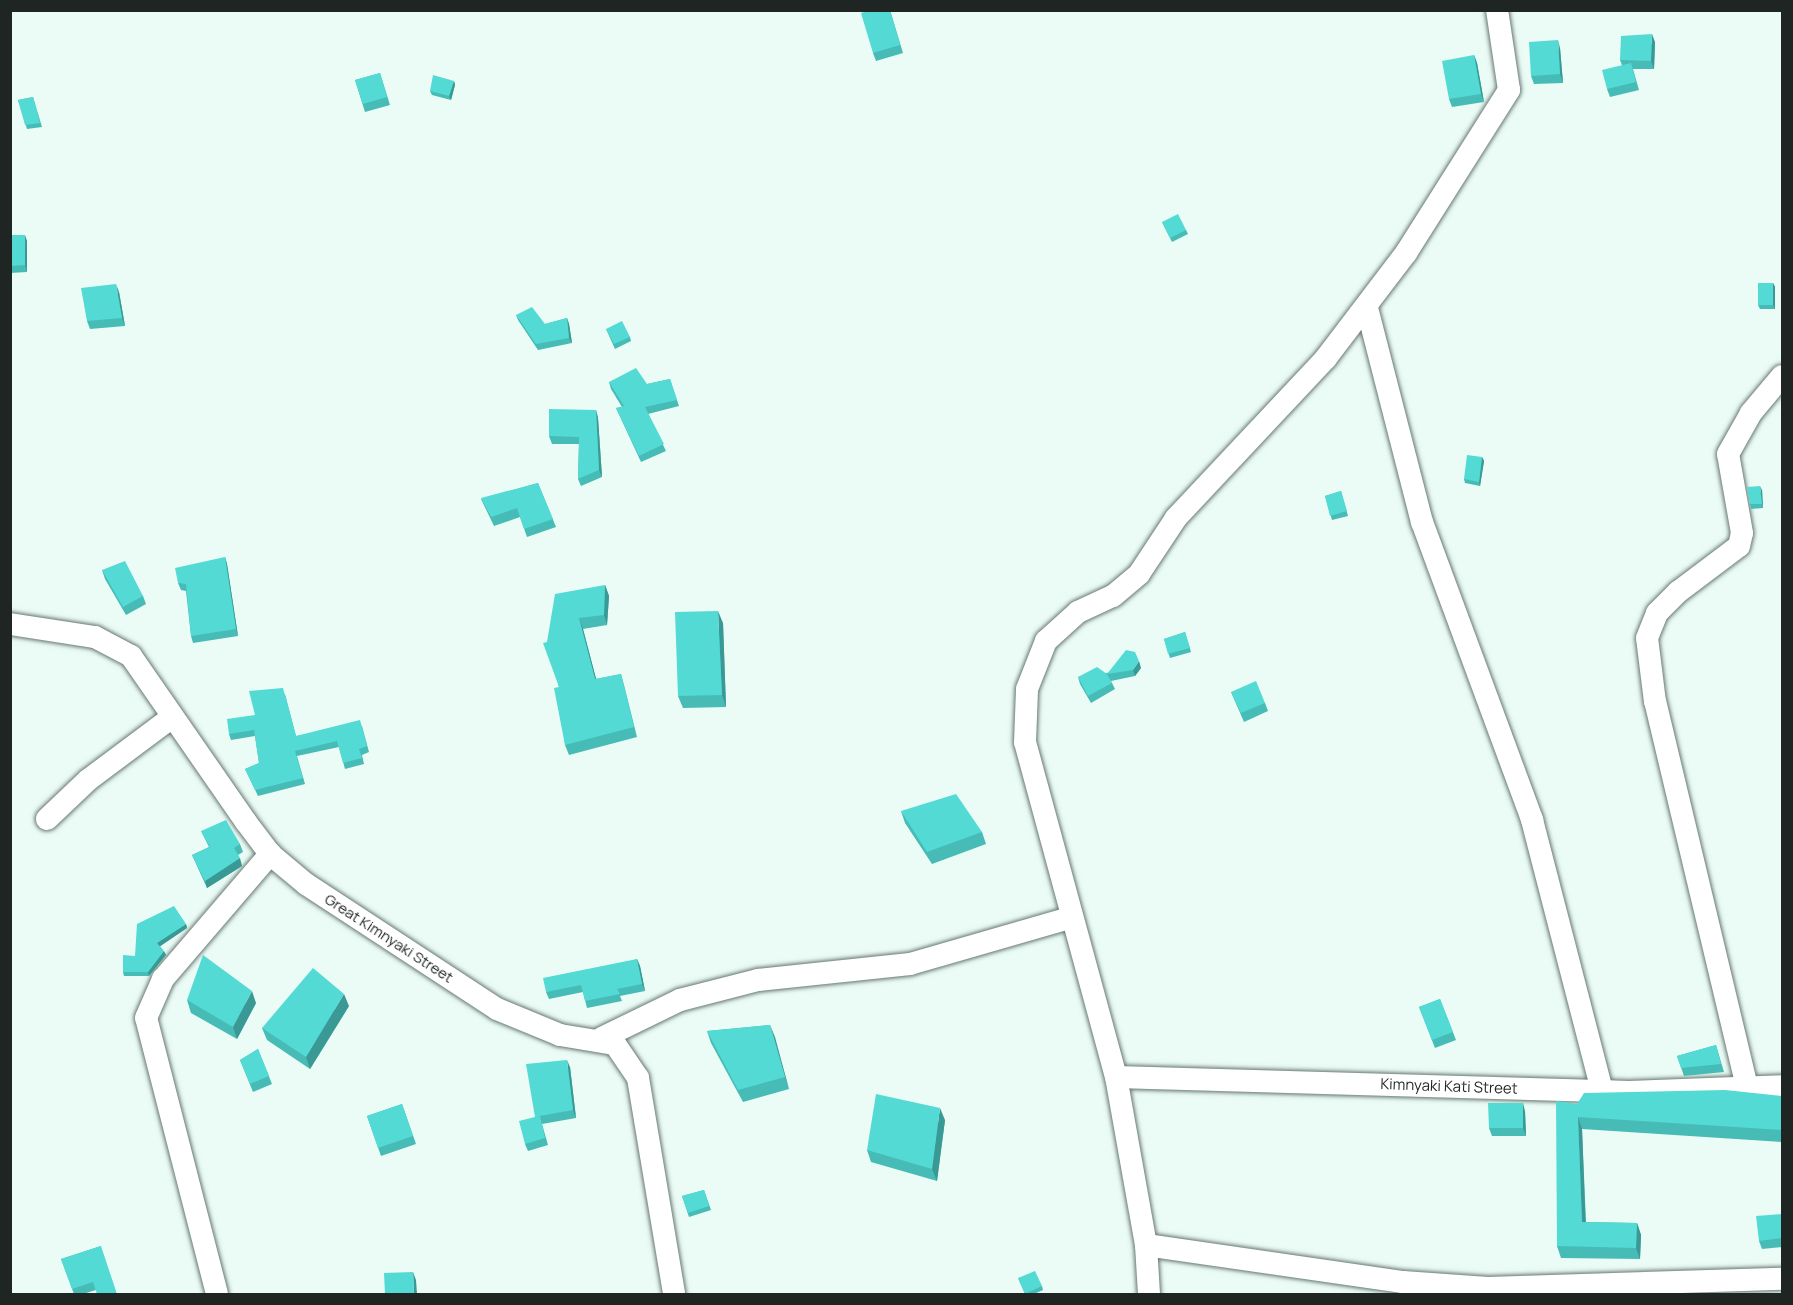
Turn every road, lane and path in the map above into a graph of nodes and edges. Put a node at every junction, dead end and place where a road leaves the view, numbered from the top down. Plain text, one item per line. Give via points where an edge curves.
1 (1497, 10) edge
2 (1367, 308) junction
3 (1782, 376) edge
4 (10, 624) edge
5 (171, 718) junction
6 (47, 819) dead end
7 (270, 854) junction
8 (1069, 918) junction
9 (603, 1038) junction
10 (1116, 1077) junction
11 (1782, 1086) edge
12 (1747, 1087) junction
13 (1602, 1090) junction
14 (1146, 1245) junction
15 (1782, 1279) edge
16 (217, 1294) edge
17 (674, 1294) edge
18 (1149, 1294) edge

1 - 2 street via 1509,90 1458,176
2 - 8 street via 1176,518 1139,574 1060,626 1036,659 1027,689 1025,742
2 - 13 street via 1422,522 1532,820
3 - 12 street via 1750,413 1728,454 1743,533 1739,546 1678,592 1657,613 1647,638 1655,702
4 - 5 street, Great Kimnyaki Street via 53,628 114,644 138,665
5 - 6 street via 95,775
5 - 7 street, Great Kimnyaki Street
7 - 9 street, Great Kimnyaki Street via 306,884 497,1010 560,1035
7 - 16 street via 162,979 146,1018
8 - 9 street via 910,964 758,980 642,1014
8 - 10 street
9 - 17 street via 626,1055 638,1078
10 - 13 street, Kimnyaki Kati Street
10 - 14 street
11 - 12 street, Kimnyaki Kati Street
12 - 13 street, Kimnyaki Kati Street
14 - 15 street via 1403,1282 1488,1288
14 - 18 street

